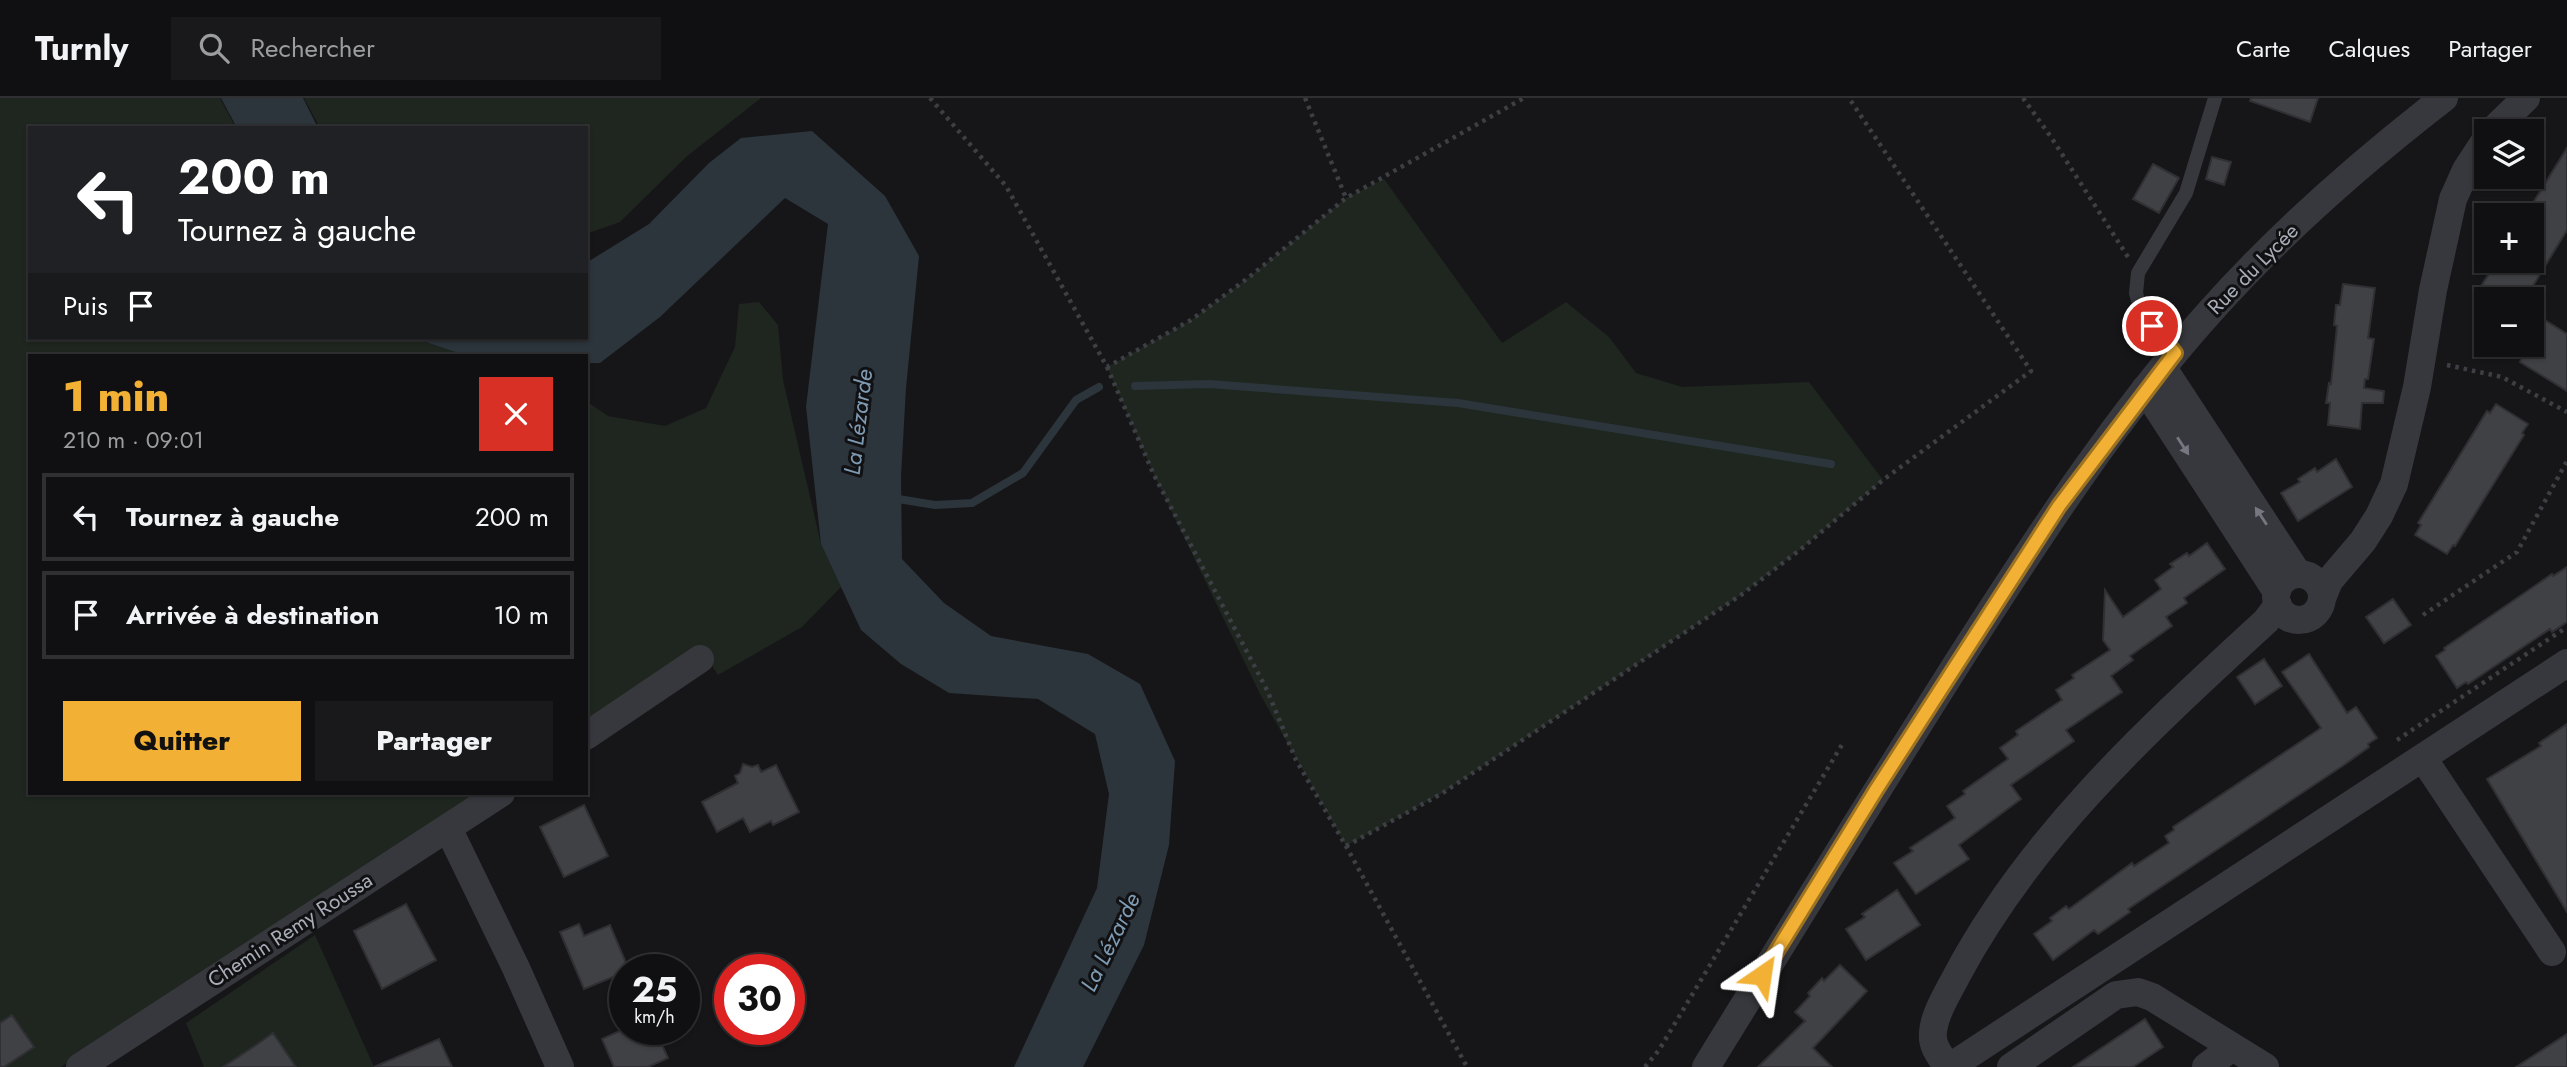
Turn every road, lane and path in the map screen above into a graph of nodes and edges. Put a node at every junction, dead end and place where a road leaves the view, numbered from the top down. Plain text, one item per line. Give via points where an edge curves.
1 (930, 98) edge
2 (1305, 98) edge
3 (1524, 98) edge
4 (1849, 98) edge
5 (2023, 98) edge
6 (2216, 98) edge
7 (2444, 98) edge
8 (2526, 98) edge
9 (2502, 119) edge
10 (2474, 158) edge
11 (1346, 198) junction
12 (2138, 273) junction
13 (2169, 360) junction
14 (2421, 360) junction
15 (1107, 367) junction
16 (2145, 390) junction
17 (2567, 412) edge
18 (2567, 461) edge
19 (2295, 593) junction
20 (2423, 615) dead end
21 (700, 659) dead end
22 (2562, 674) edge
23 (588, 735) edge
24 (1843, 743) dead end
25 (2423, 758) junction
26 (498, 795) edge
27 (449, 828) junction
28 (1346, 846) junction
29 (2552, 952) dead end
30 (2231, 1048) junction
31 (80, 1067) edge
32 (560, 1067) edge
33 (1467, 1067) edge
34 (1645, 1067) edge
35 (1706, 1067) edge
36 (1949, 1067) edge
37 (2011, 1067) edge
38 (2206, 1067) edge
39 (2265, 1067) edge

1 - 15 path via 1006,186
2 - 11 path
3 - 11 path
4 - 28 path via 2031,372 1883,480 1741,595 1441,794
5 - 12 path
6 - 12 lane via 2186,193
7 - 13 street, Rue du Lycée via 2281,238
8 - 9 street
10 - 14 street via 2454,200 2444,236
11 - 15 path via 1191,320
12 - 13 lane via 2136,293 2141,312
13 - 16 street, Rue du Lycée
19 -> 13 street
14 - 17 path via 2502,377
14 - 19 street via 2394,484 2379,516 2329,581
15 - 28 path via 1154,475 1267,690 1296,760
16 -> 19 street
16 - 35 street, Rue du Lycée via 2059,506 1876,790
18 - 20 path via 2517,552
19 - 36 street via 2118,760 2011,890 1968,954 1935,1023 1933,1040
21 - 23 street
22 - 25 street
24 - 34 path
25 - 29 street
25 - 36 street
26 - 27 street, Chemin Remy Roussa
27 - 31 street, Chemin Remy Roussa
27 - 32 street
28 - 33 path
30 - 37 street via 2138,992 2116,995
30 - 38 street
30 - 39 street

